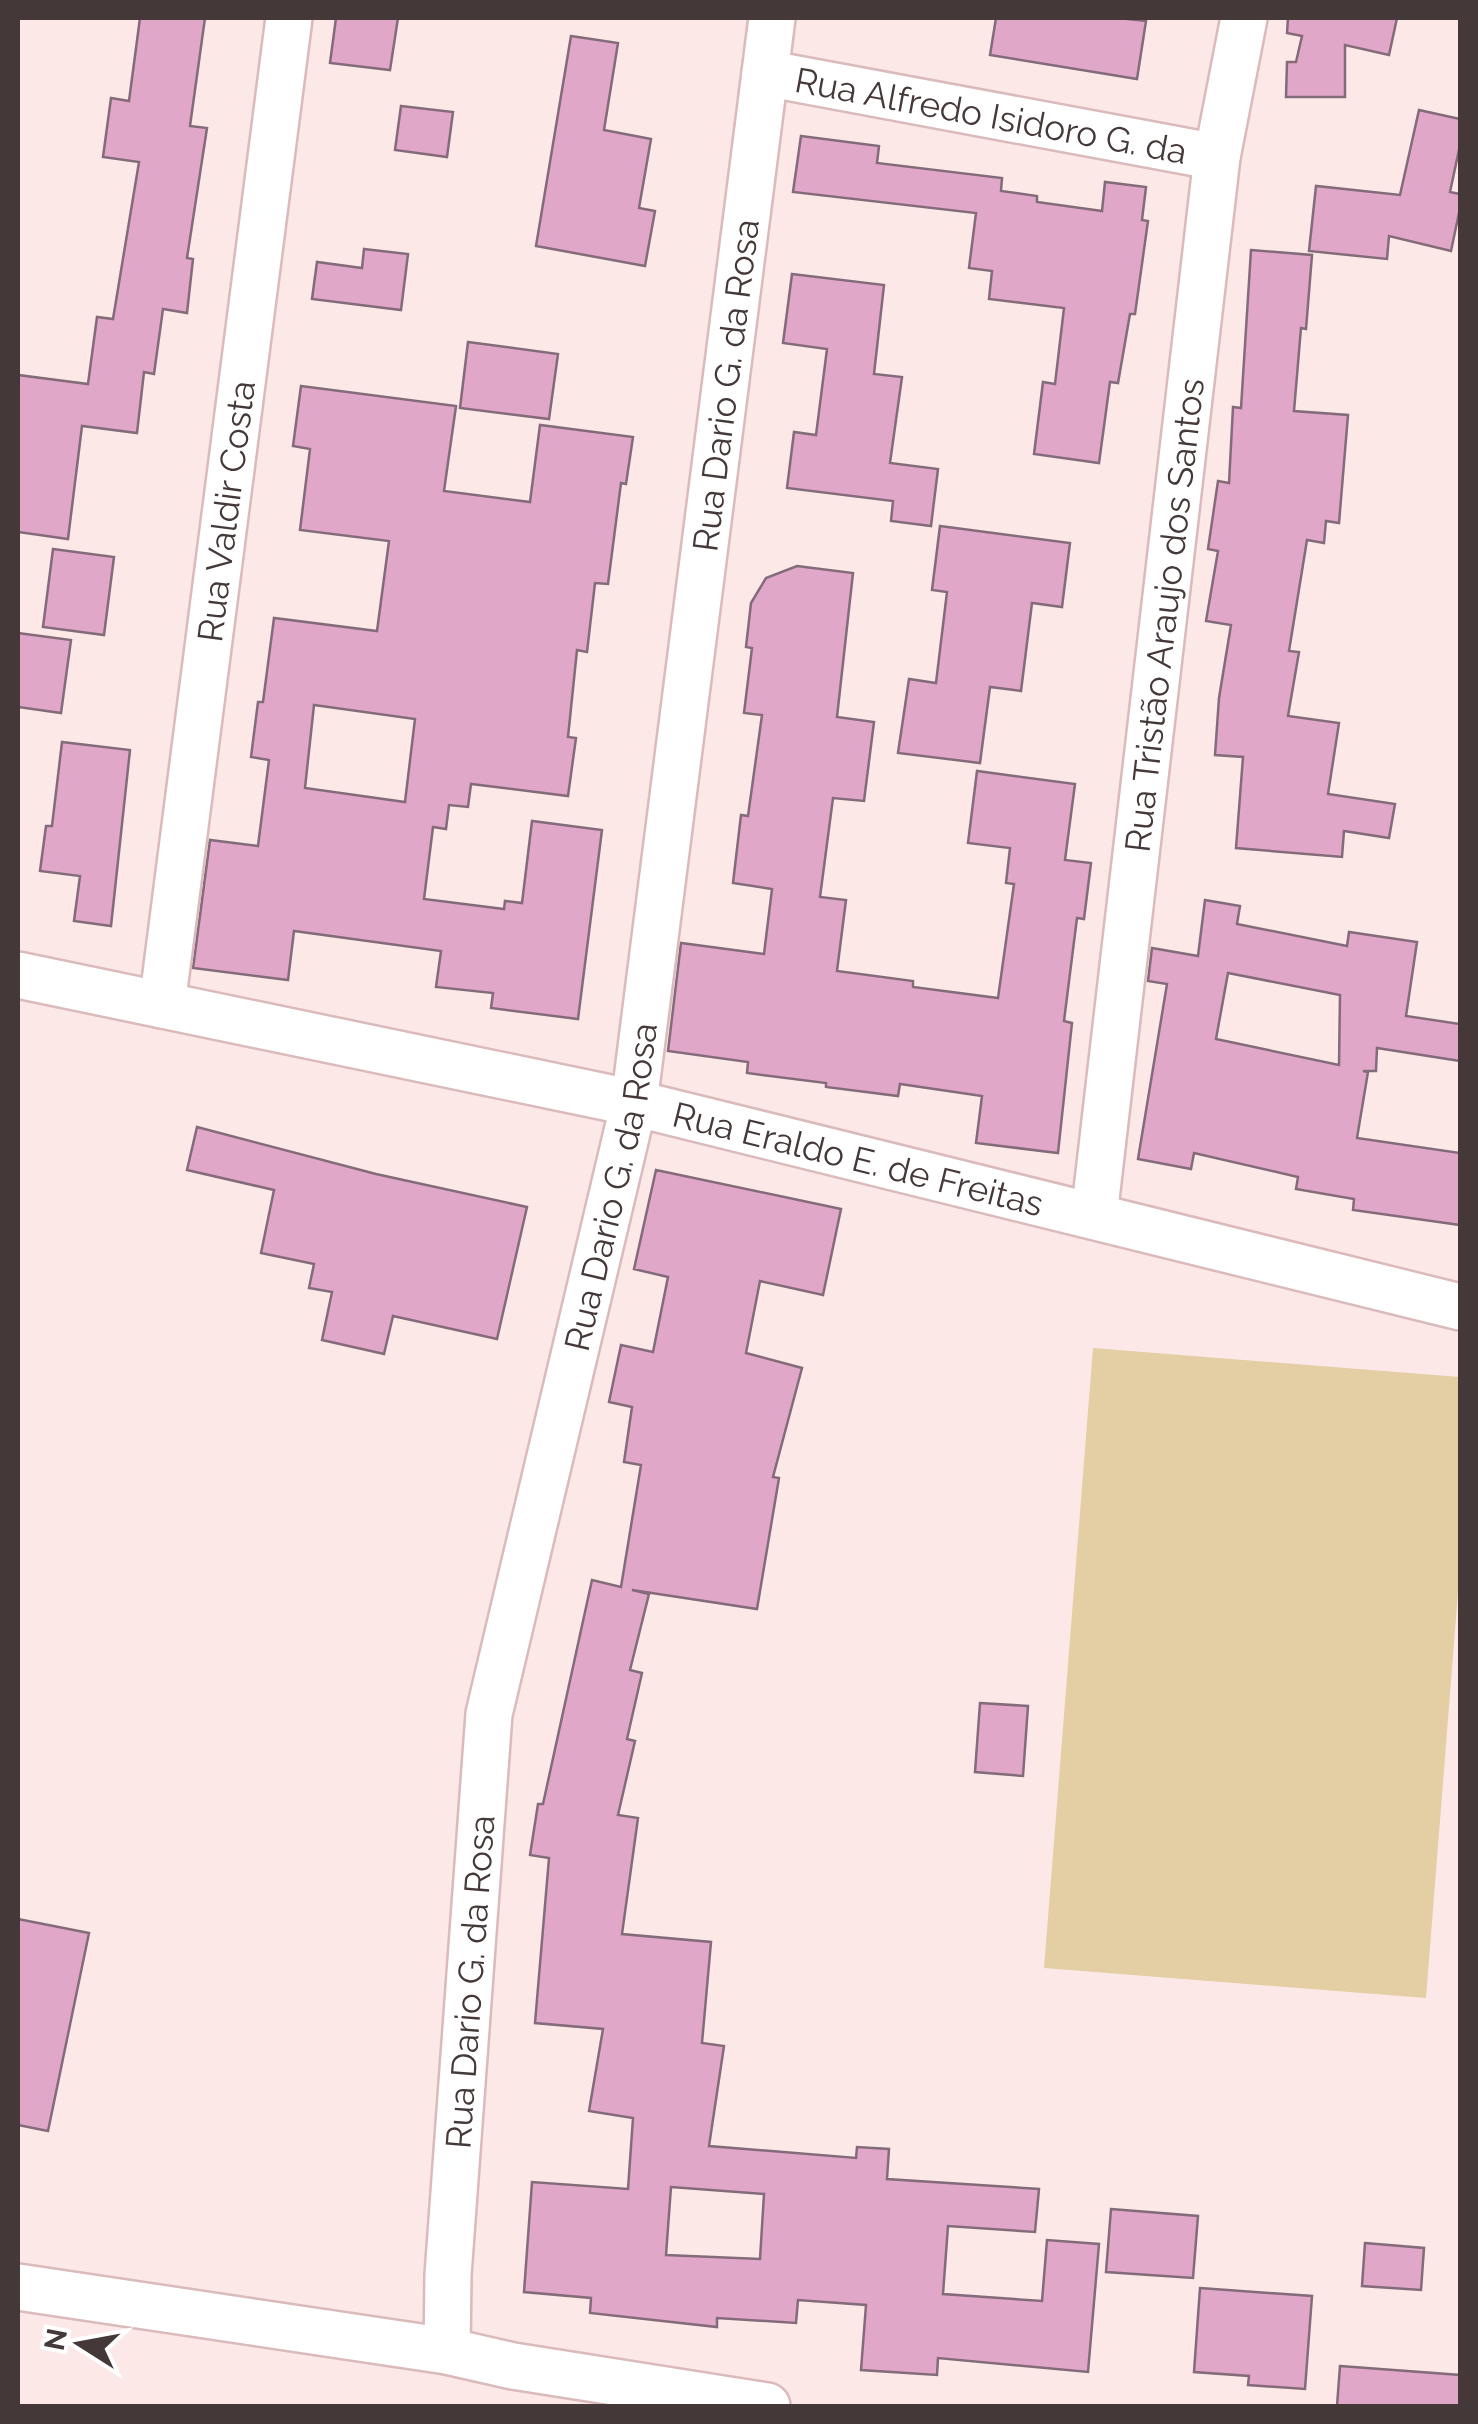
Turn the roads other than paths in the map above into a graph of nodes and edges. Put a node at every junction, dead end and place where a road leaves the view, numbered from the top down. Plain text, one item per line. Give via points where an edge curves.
1 (289, 18) edge
2 (772, 18) edge
3 (1244, 18) edge
4 (765, 74) junction
5 (1217, 157) junction
6 (18, 975) edge
7 (162, 1005) junction
8 (634, 1103) junction
9 (1094, 1216) junction
10 (1460, 1307) edge
11 (18, 2287) edge
12 (446, 2351) junction
13 (516, 2386) edge
14 (766, 2406) edge

1 - 7 street, Rua Valdir Costa
2 - 4 street, Rua Dario G. da Rosa
3 - 5 street, Rua Tristão Araujo dos Santos
4 - 5 street, Rua Alfredo Isidoro G. da
4 - 8 street, Rua Dario G. da Rosa
5 - 9 street, Rua Tristão Araujo dos Santos
6 - 7 street, Rua Eraldo E. de Freitas
7 - 8 street, Rua Eraldo E. de Freitas
8 - 9 street, Rua Eraldo E. de Freitas
8 - 12 street, Rua Dario G. da Rosa via 490,1714
9 - 10 street, Rua Eraldo E. de Freitas
11 - 12 street
12 - 13 street
13 - 14 street

